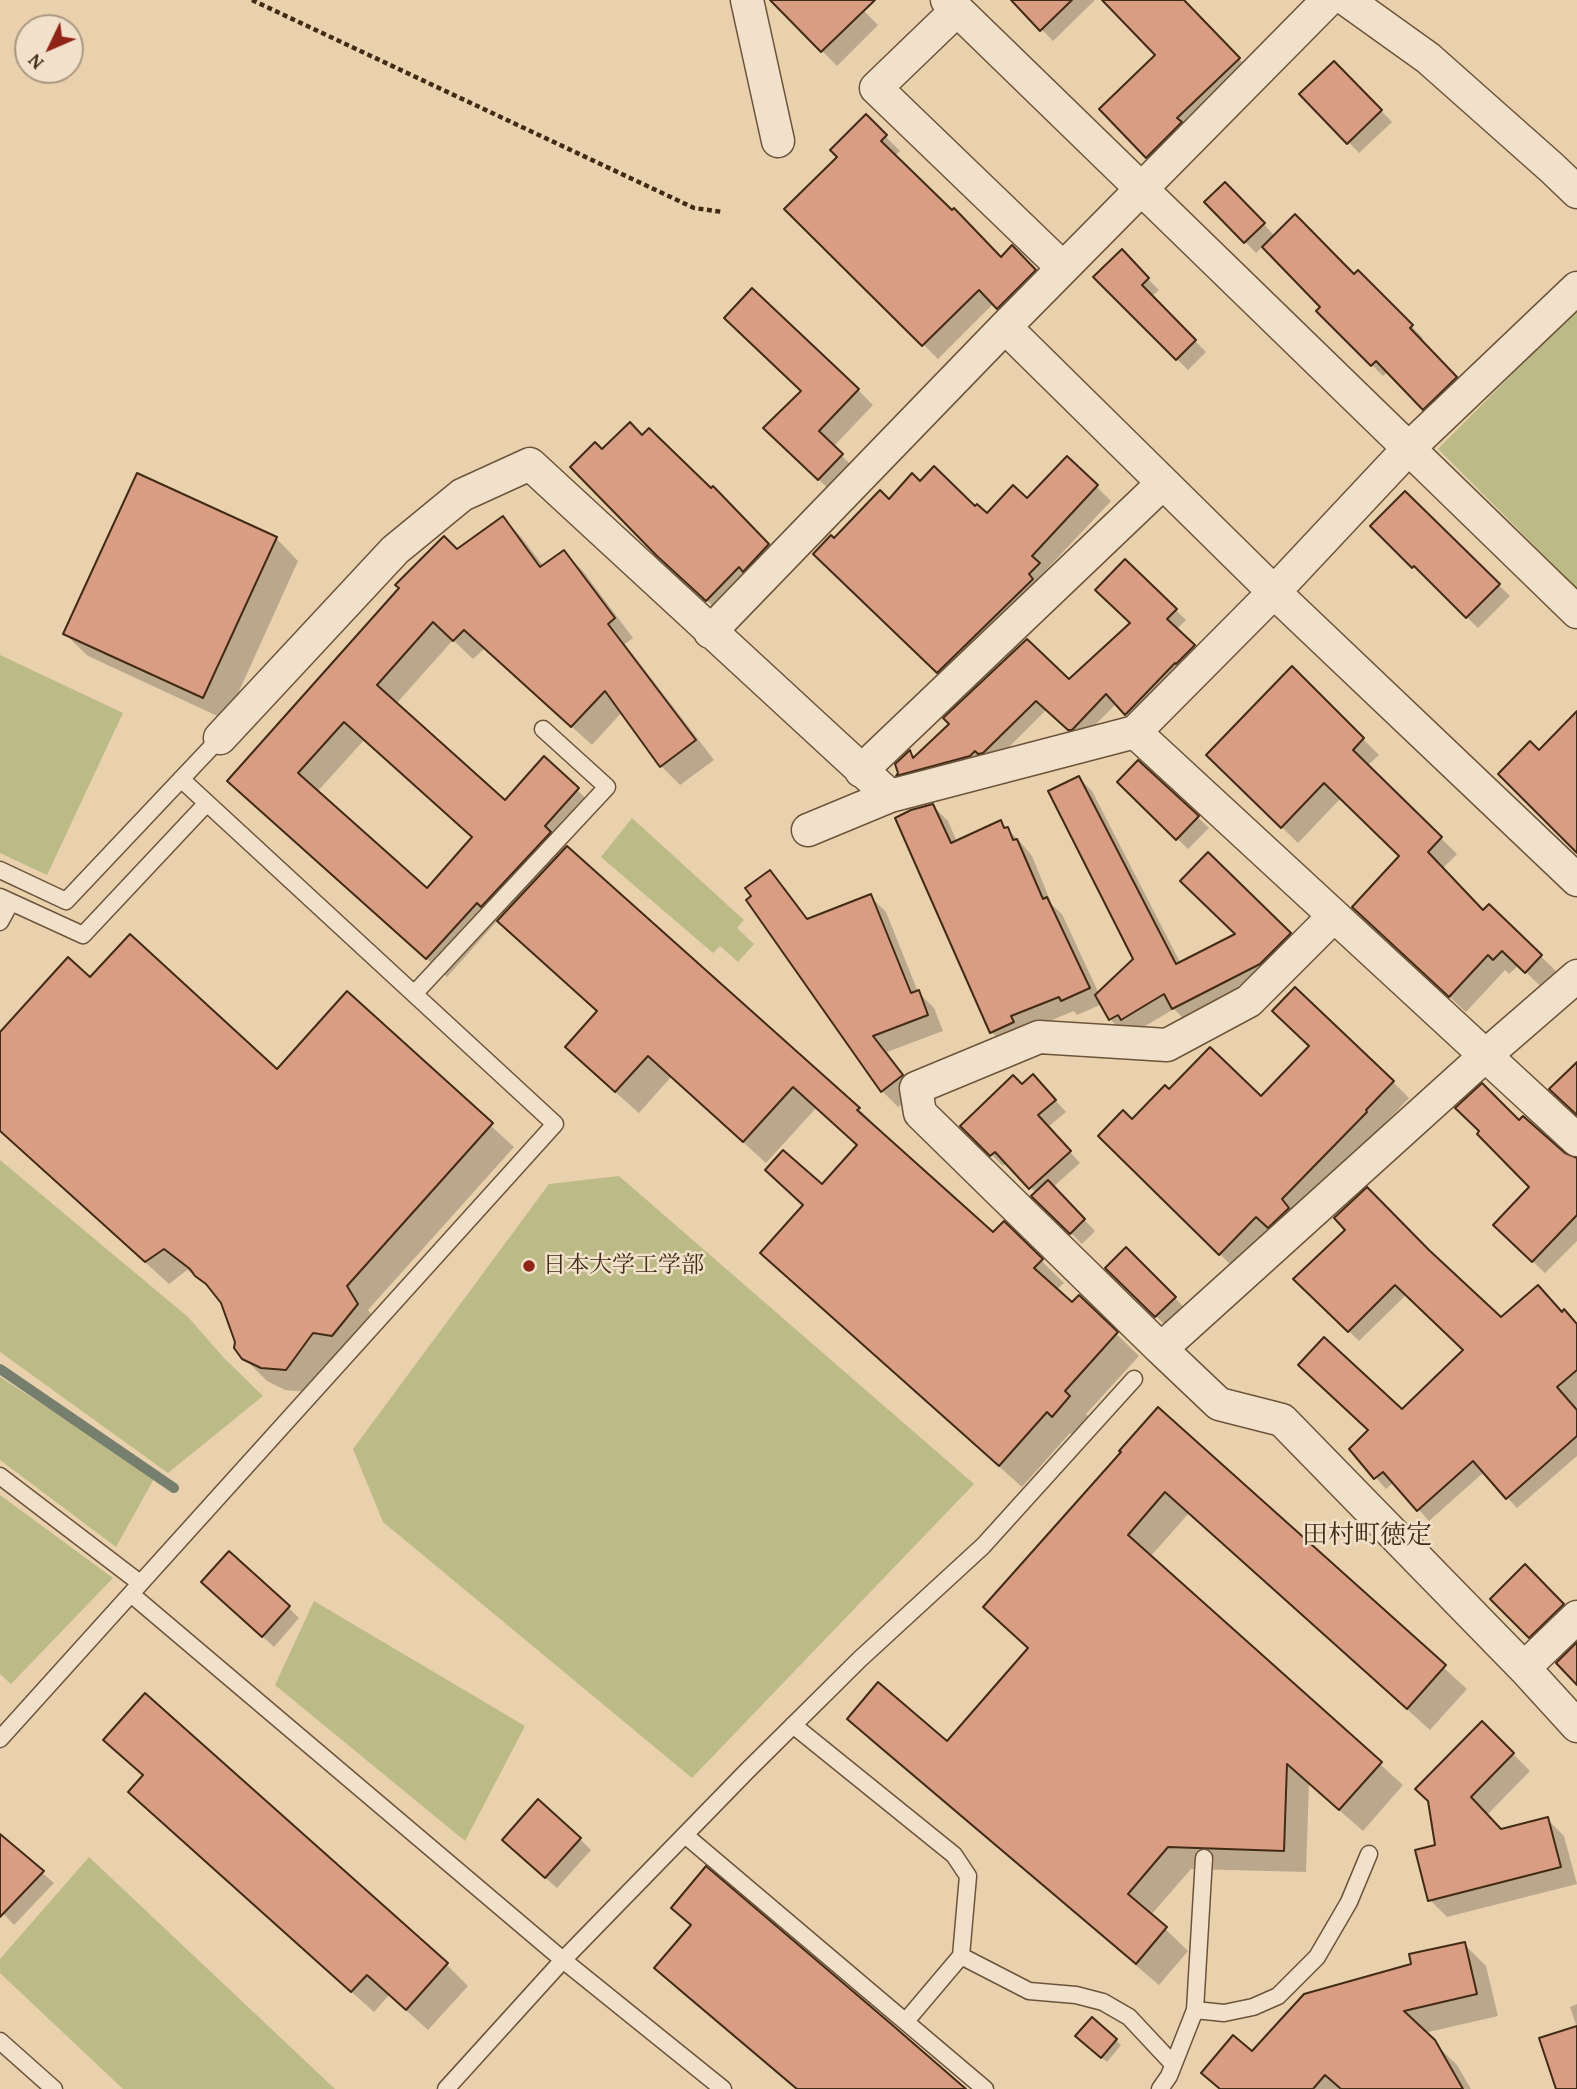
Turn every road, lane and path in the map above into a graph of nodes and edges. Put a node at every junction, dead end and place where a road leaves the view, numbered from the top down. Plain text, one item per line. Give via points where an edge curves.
1 (252, 0) edge
2 (747, 0) edge
3 (1328, 0) edge
4 (1347, 0) edge
5 (952, 5) edge
6 (778, 141) dead end
7 (1140, 190) junction
8 (1577, 192) edge
9 (723, 212) dead end
10 (1063, 268) junction
11 (1577, 288) edge
12 (1005, 327) junction
13 (1409, 449) junction
14 (1163, 483) junction
15 (1274, 592) junction
16 (1577, 612) edge
17 (710, 632) junction
18 (543, 729) dead end
19 (1135, 732) junction
20 (220, 738) joint
21 (862, 771) junction
22 (181, 779) junction
23 (890, 796) junction
24 (207, 803) junction
25 (808, 830) dead end
26 (0, 870) edge
27 (1577, 880) edge
28 (5, 899) edge
29 (1333, 917) junction
30 (0, 922) edge
31 (1577, 976) edge
32 (414, 994) junction
33 (1486, 1055) junction
34 (1577, 1140) edge
35 (1161, 1349) junction
36 (1134, 1379) dead end
37 (0, 1476) edge
38 (136, 1589) junction
39 (1577, 1617) edge
40 (1524, 1668) junction
41 (793, 1725) junction
42 (1577, 1726) edge
43 (0, 1739) edge
44 (685, 1835) junction
45 (1369, 1854) dead end
46 (1204, 1858) dead end
47 (961, 1956) junction
48 (563, 1960) junction
49 (1195, 2010) junction
50 (906, 2021) junction
51 (0, 2041) edge
52 (1173, 2064) junction
53 (54, 2089) edge
54 (446, 2089) edge
55 (723, 2089) edge
56 (985, 2089) edge
57 (1160, 2089) edge

1 - 9 path via 694,208
2 - 6 street
3 - 7 street
4 - 8 street via 1428,58
5 - 7 street
5 - 10 street via 876,88
7 - 10 street
7 - 13 street
10 - 12 street
11 - 13 street
12 - 14 street
12 - 17 street
13 - 15 street
13 - 16 street
14 - 15 street
14 - 21 street
15 - 19 street
15 - 27 street
17 - 20 street via 530,464 462,495 395,550
17 - 21 street
18 - 32 lane via 607,786
19 - 23 street
19 - 29 street
20 - 22 lane
21 - 23 street
22 - 24 lane
22 - 26 lane via 66,901
23 - 25 street
24 - 28 lane via 83,935
24 - 32 lane
28 - 30 lane
29 - 33 street
29 - 35 street via 1249,1001 1167,1045 1039,1037 916,1088 920,1113
31 - 33 street
32 - 38 lane via 555,1124
33 - 34 street
33 - 35 street
35 - 40 street via 1219,1404 1282,1420
36 - 41 lane via 983,1546
37 - 38 lane
38 - 43 lane
38 - 48 lane
39 - 40 street
40 - 42 street
41 - 44 lane
41 - 47 lane via 954,1855 968,1876
44 - 48 lane
44 - 50 lane
45 - 49 lane via 1349,1902 1317,1957 1278,1996 1224,2013
46 - 49 lane
47 - 50 lane
47 - 52 lane via 1029,1991 1103,2002 1129,2017
48 - 54 lane
48 - 55 lane
49 - 52 lane
50 - 56 lane
51 - 53 lane
52 - 57 lane

